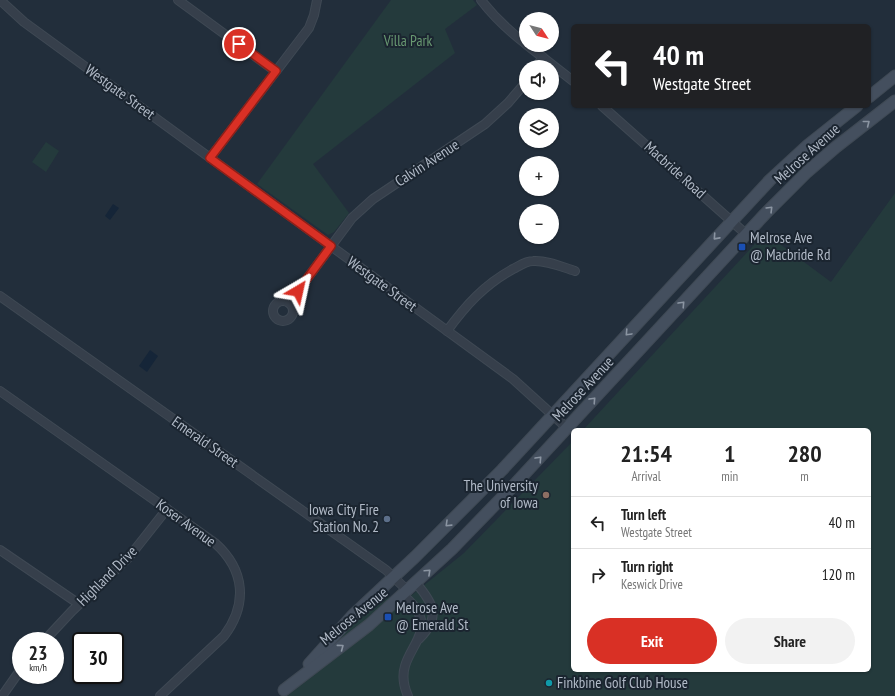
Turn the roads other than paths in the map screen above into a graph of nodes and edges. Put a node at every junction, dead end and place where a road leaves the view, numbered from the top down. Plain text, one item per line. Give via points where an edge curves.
1 (0, 0) edge
2 (178, 0) edge
3 (317, 0) edge
4 (481, 0) edge
5 (519, 39) edge
6 (536, 52) edge
7 (543, 57) junction
8 (541, 60) edge
9 (276, 71) junction
10 (895, 76) edge
11 (571, 79) edge
12 (519, 91) edge
13 (871, 94) edge
14 (895, 100) edge
15 (604, 108) edge
16 (855, 108) edge
17 (210, 158) junction
18 (732, 220) junction
19 (746, 234) junction
20 (331, 246) junction
21 (575, 271) dead end
22 (0, 296) edge
23 (289, 303) dead end
24 (447, 331) junction
25 (0, 391) edge
26 (553, 415) junction
27 (567, 428) junction
28 (167, 509) junction
29 (0, 550) edge
30 (394, 577) junction
31 (416, 583) junction
32 (405, 593) junction
33 (79, 604) junction
34 (52, 632) edge
35 (418, 639) junction
36 (12, 682) edge
37 (281, 693) edge
38 (2, 696) edge
39 (160, 696) edge
40 (408, 696) edge

1 - 17 street, Westgate Street via 24,22
2 - 9 street
3 - 9 street via 309,28
4 - 5 street
6 - 7 street
7 - 8 street
7 - 11 street
9 - 17 street
10 - 13 main road
12 - 20 street, Calvin Avenue via 485,124 362,208
19 -> 14 main road, Melrose Avenue via 807,172
15 - 18 street, Macbride Road
16 - 18 main road, Melrose Avenue via 770,180
17 - 20 street, Westgate Street
18 - 19 street, Macbride Road
18 -> 26 main road, Melrose Avenue
27 -> 19 main road, Melrose Avenue
20 - 23 street, Calvin Avenue
20 - 24 street, Westgate Street
21 - 24 street via 545,262 532,261 520,265 484,288 471,300
22 - 30 street, Emerald Street
24 - 26 street, Westgate Street via 513,379
25 - 28 street, Koser Avenue
26 - 27 street, Westgate Street
26 -> 30 main road, Melrose Avenue via 474,500
31 -> 27 main road, Melrose Avenue via 506,494
28 - 33 street, Highland Drive via 129,557
28 - 39 street, Koser Avenue via 224,551 236,570 240,592 236,617 224,636
29 - 33 street
30 - 32 street, Emerald Street
30 - 37 main road, Melrose Avenue via 352,616
31 - 32 main road, Melrose Avenue
31 - 35 street via 430,600 433,611 432,623
32 - 35 street, Emerald Street via 420,616 421,630
37 -> 32 main road, Melrose Avenue via 357,635
33 - 34 street, Highland Drive
35 - 40 street via 405,666 404,681
36 - 38 street

